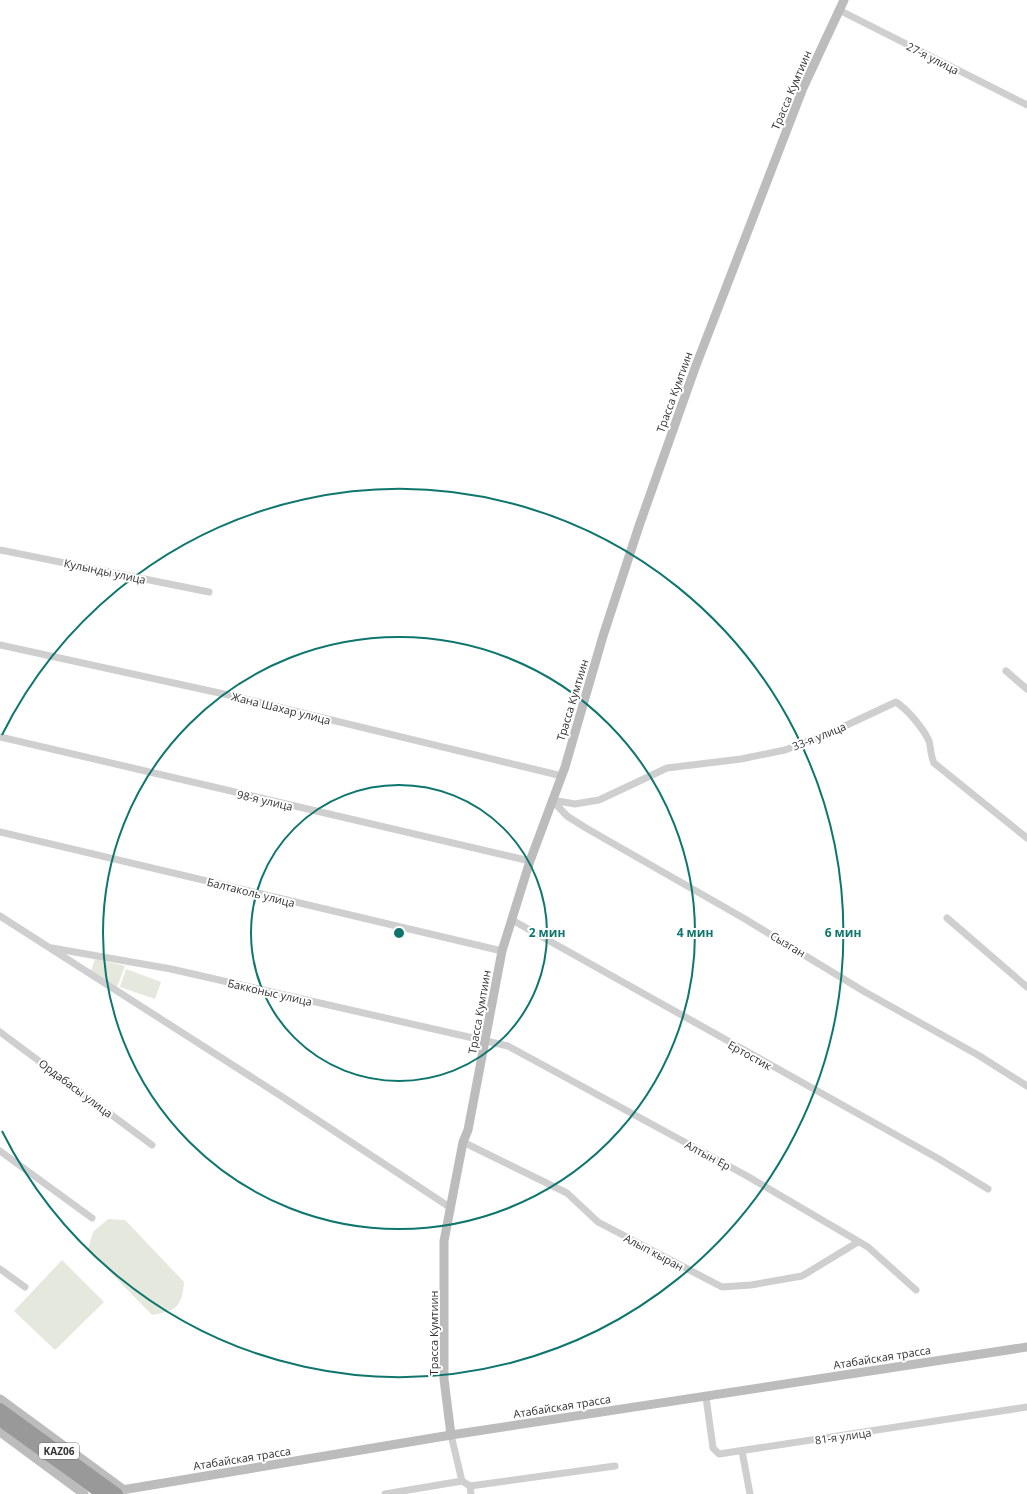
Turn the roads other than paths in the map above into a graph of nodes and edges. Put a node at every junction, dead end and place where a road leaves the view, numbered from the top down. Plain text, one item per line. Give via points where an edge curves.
1 (844, 0) edge
2 (839, 10) junction
3 (1027, 105) edge
4 (0, 550) edge
5 (209, 592) dead end
6 (0, 645) edge
7 (1006, 671) dead end
8 (1027, 689) edge
9 (0, 737) edge
10 (562, 776) junction
11 (552, 800) junction
12 (0, 832) edge
13 (1027, 838) edge
14 (530, 861) junction
15 (0, 916) edge
16 (947, 918) dead end
17 (512, 920) junction
18 (52, 948) junction
19 (502, 951) junction
20 (1027, 987) edge
21 (0, 1032) edge
22 (486, 1041) junction
23 (1027, 1086) edge
24 (463, 1142) junction
25 (152, 1145) dead end
26 (0, 1151) edge
27 (988, 1189) dead end
28 (451, 1208) junction
29 (92, 1218) dead end
30 (858, 1242) junction
31 (0, 1269) edge
32 (25, 1287) dead end
33 (916, 1290) dead end
34 (1027, 1347) edge
35 (706, 1397) junction
36 (0, 1399) edge
37 (1027, 1407) edge
38 (0, 1409) edge
39 (0, 1420) edge
40 (0, 1432) edge
41 (451, 1436) junction
42 (742, 1451) junction
43 (615, 1466) dead end
44 (462, 1482) junction
45 (470, 1486) junction
46 (112, 1493) edge
47 (84, 1494) edge
48 (385, 1494) edge
49 (471, 1494) edge
50 (750, 1494) edge

1 - 2 street, Трасса Кумтиин
2 - 3 street, 27-я улица
2 - 10 street, Трасса Кумтиин via 803,88 695,368 639,526
4 - 5 street, Кулынды улица
6 - 10 street, Жана Шахар улица via 233,696
7 - 8 street
9 - 14 street, 98-я улица
10 - 11 street, Трасса Кумтиин
11 - 13 street, 33-я улица via 575,804 599,800 667,768 742,759 785,750 832,732 896,702 906,709 929,742 934,763
11 - 14 street, Трасса Кумтиин
11 - 23 street, Сызган via 567,816 586,828 745,919 865,992 978,1055
12 - 19 street, Балтаколь улица
14 - 17 street, Трасса Кумтиин
15 - 18 street
16 - 20 street
17 - 19 street, Трасса Кумтиин
17 - 27 street, Ертостик via 939,1159
18 - 22 street, Бакконыс улица via 171,969
18 - 28 street
19 - 22 street, Трасса Кумтиин
21 - 25 street, Ордабасы улица
22 - 24 street, Трасса Кумтиин via 468,1130
22 - 30 street, Алтын Ер via 508,1046 747,1176
24 - 28 street, Трасса Кумтиин
24 - 30 street, Алып кыран via 567,1193 598,1222 722,1287 802,1276
26 - 29 street
28 - 41 street, Трасса Кумтиин via 444,1240 444,1379
30 - 33 street, Алтын Ер
31 - 32 street
34 - 35 street, Атабайская трасса
35 - 41 street, Атабайская трасса
35 - 42 street, 81-я улица via 713,1448 719,1454
36 - 46 street
37 - 42 street, 81-я улица
38 - 46 highway, KАZ06
39 - 46 highway, KАZ06
40 - 47 street
41 - 44 street
41 - 46 street, Атабайская трасса
42 - 50 street
43 - 45 street
44 - 45 street
44 - 48 street
45 - 49 street

